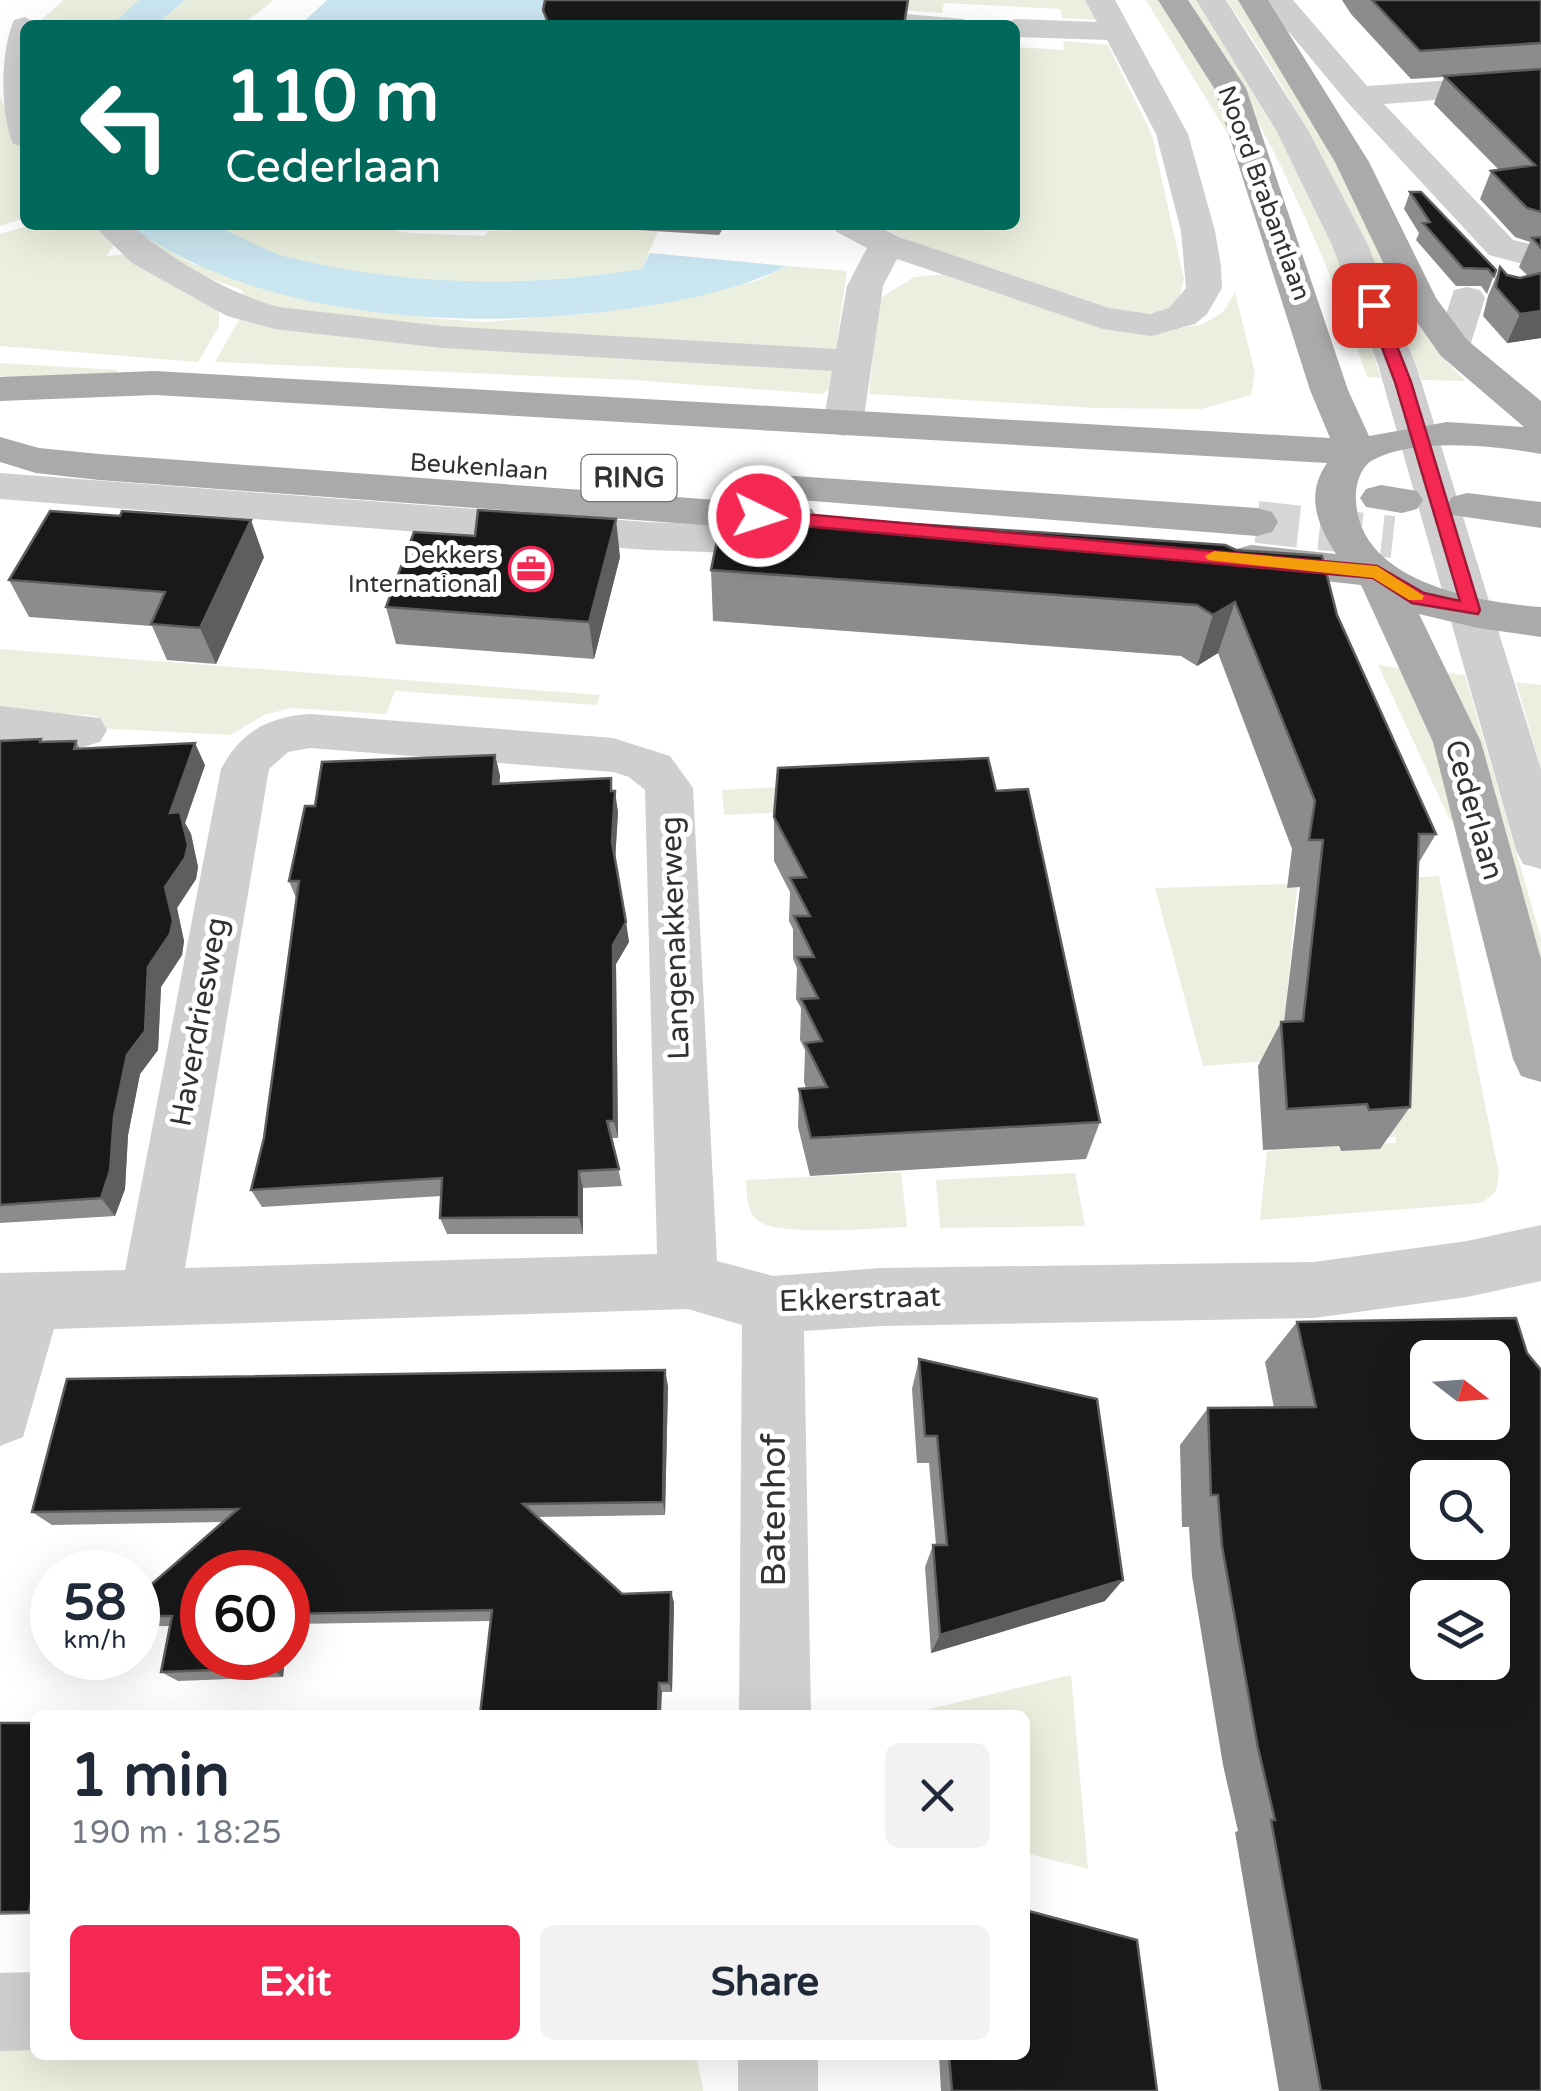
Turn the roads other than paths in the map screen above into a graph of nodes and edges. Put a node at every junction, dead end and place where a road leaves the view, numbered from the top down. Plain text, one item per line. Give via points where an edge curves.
1 (1100, 0) edge
2 (1174, 0) edge
3 (1211, 0) edge
4 (54, 2) edge
5 (1282, 3) edge
6 (31, 20) edge
7 (1020, 28) edge
8 (1120, 32) junction
9 (20, 37) edge
10 (1541, 83) edge
11 (1360, 96) junction
12 (20, 122) edge
13 (1352, 162) junction
14 (116, 230) edge
15 (860, 230) edge
16 (887, 244) junction
17 (1468, 298) dead end
18 (1454, 348) junction
19 (853, 361) junction
20 (0, 389) edge
21 (1329, 390) junction
22 (1404, 392) joint
23 (0, 400) edge
24 (1541, 421) edge
25 (843, 424) junction
26 (0, 435) edge
27 (1418, 437) junction
28 (1541, 442) edge
29 (1261, 446) junction
30 (1356, 452) junction
31 (3, 483) edge
32 (1541, 514) edge
33 (797, 519) joint
34 (1393, 530) junction
35 (1541, 552) edge
36 (1298, 565) junction
37 (1471, 610) junction
38 (1541, 622) edge
39 (1418, 654) junction
40 (0, 723) edge
41 (83, 730) dead end
42 (256, 750) joint
43 (1541, 850) edge
44 (1541, 1059) edge
45 (1541, 1253) edge
46 (688, 1280) junction
47 (150, 1297) junction
48 (16, 1301) edge
49 (773, 1305) junction
50 (0, 1415) edge
51 (775, 1710) edge
52 (30, 2011) edge
53 (0, 2012) edge
54 (778, 2060) edge
55 (778, 2091) edge

1 - 8 street
2 - 21 main road, Noord Brabantlaan via 1230,88
3 - 22 street, Noord Brabantlaan via 1292,130 1342,229
4 - 6 street
5 - 11 street
5 - 13 main road
7 - 8 street
8 - 16 street via 1172,134 1202,266 1204,288 1194,306 1151,325 1103,318
9 - 12 street via 8,87
10 - 11 street
11 - 13 street via 1516,266 1430,198
13 - 18 main road via 1419,300
14 - 19 street via 145,255 240,308 275,318 442,337
15 - 16 street
16 - 19 street via 865,286
17 - 18 street
18 - 24 main road
19 - 25 street
20 - 25 main road via 155,383
21 - 29 main road
21 - 30 main road, Noord Brabantlaan
22 - 27 street, Cederlaan
23 - 26 main road, Beukenlaan / RING via 1255,504
25 - 29 main road
27 - 28 main road via 1468,432
27 - 30 main road
27 - 37 street, Cederlaan
29 - 30 main road
30 - 34 main road via 1338,478 1334,508 1348,540
31 - 33 street, Beukenlaan via 647,536 737,539
32 - 35 main road via 1472,525
33 - 36 main road
34 - 36 main road
34 - 37 main road via 1418,598
34 - 39 main road, Cederlaan
36 - 39 main road via 1360,592
37 - 38 main road
37 - 43 street, Cederlaan
39 - 44 main road, Cederlaan via 1457,742
40 - 41 street
42 - 46 street, Langenakkerweg via 296,732 389,736 613,755 647,763 664,778
42 - 47 street, Haverdriesweg via 241,784
45 - 49 street, Ekkerstraat via 1295,1290
46 - 47 street, Ekkerstraat
46 - 49 street, Ekkerstraat
47 - 48 street, Ekkerstraat
48 - 50 street
49 - 51 street, Batenhof
52 - 53 street
54 - 55 street

